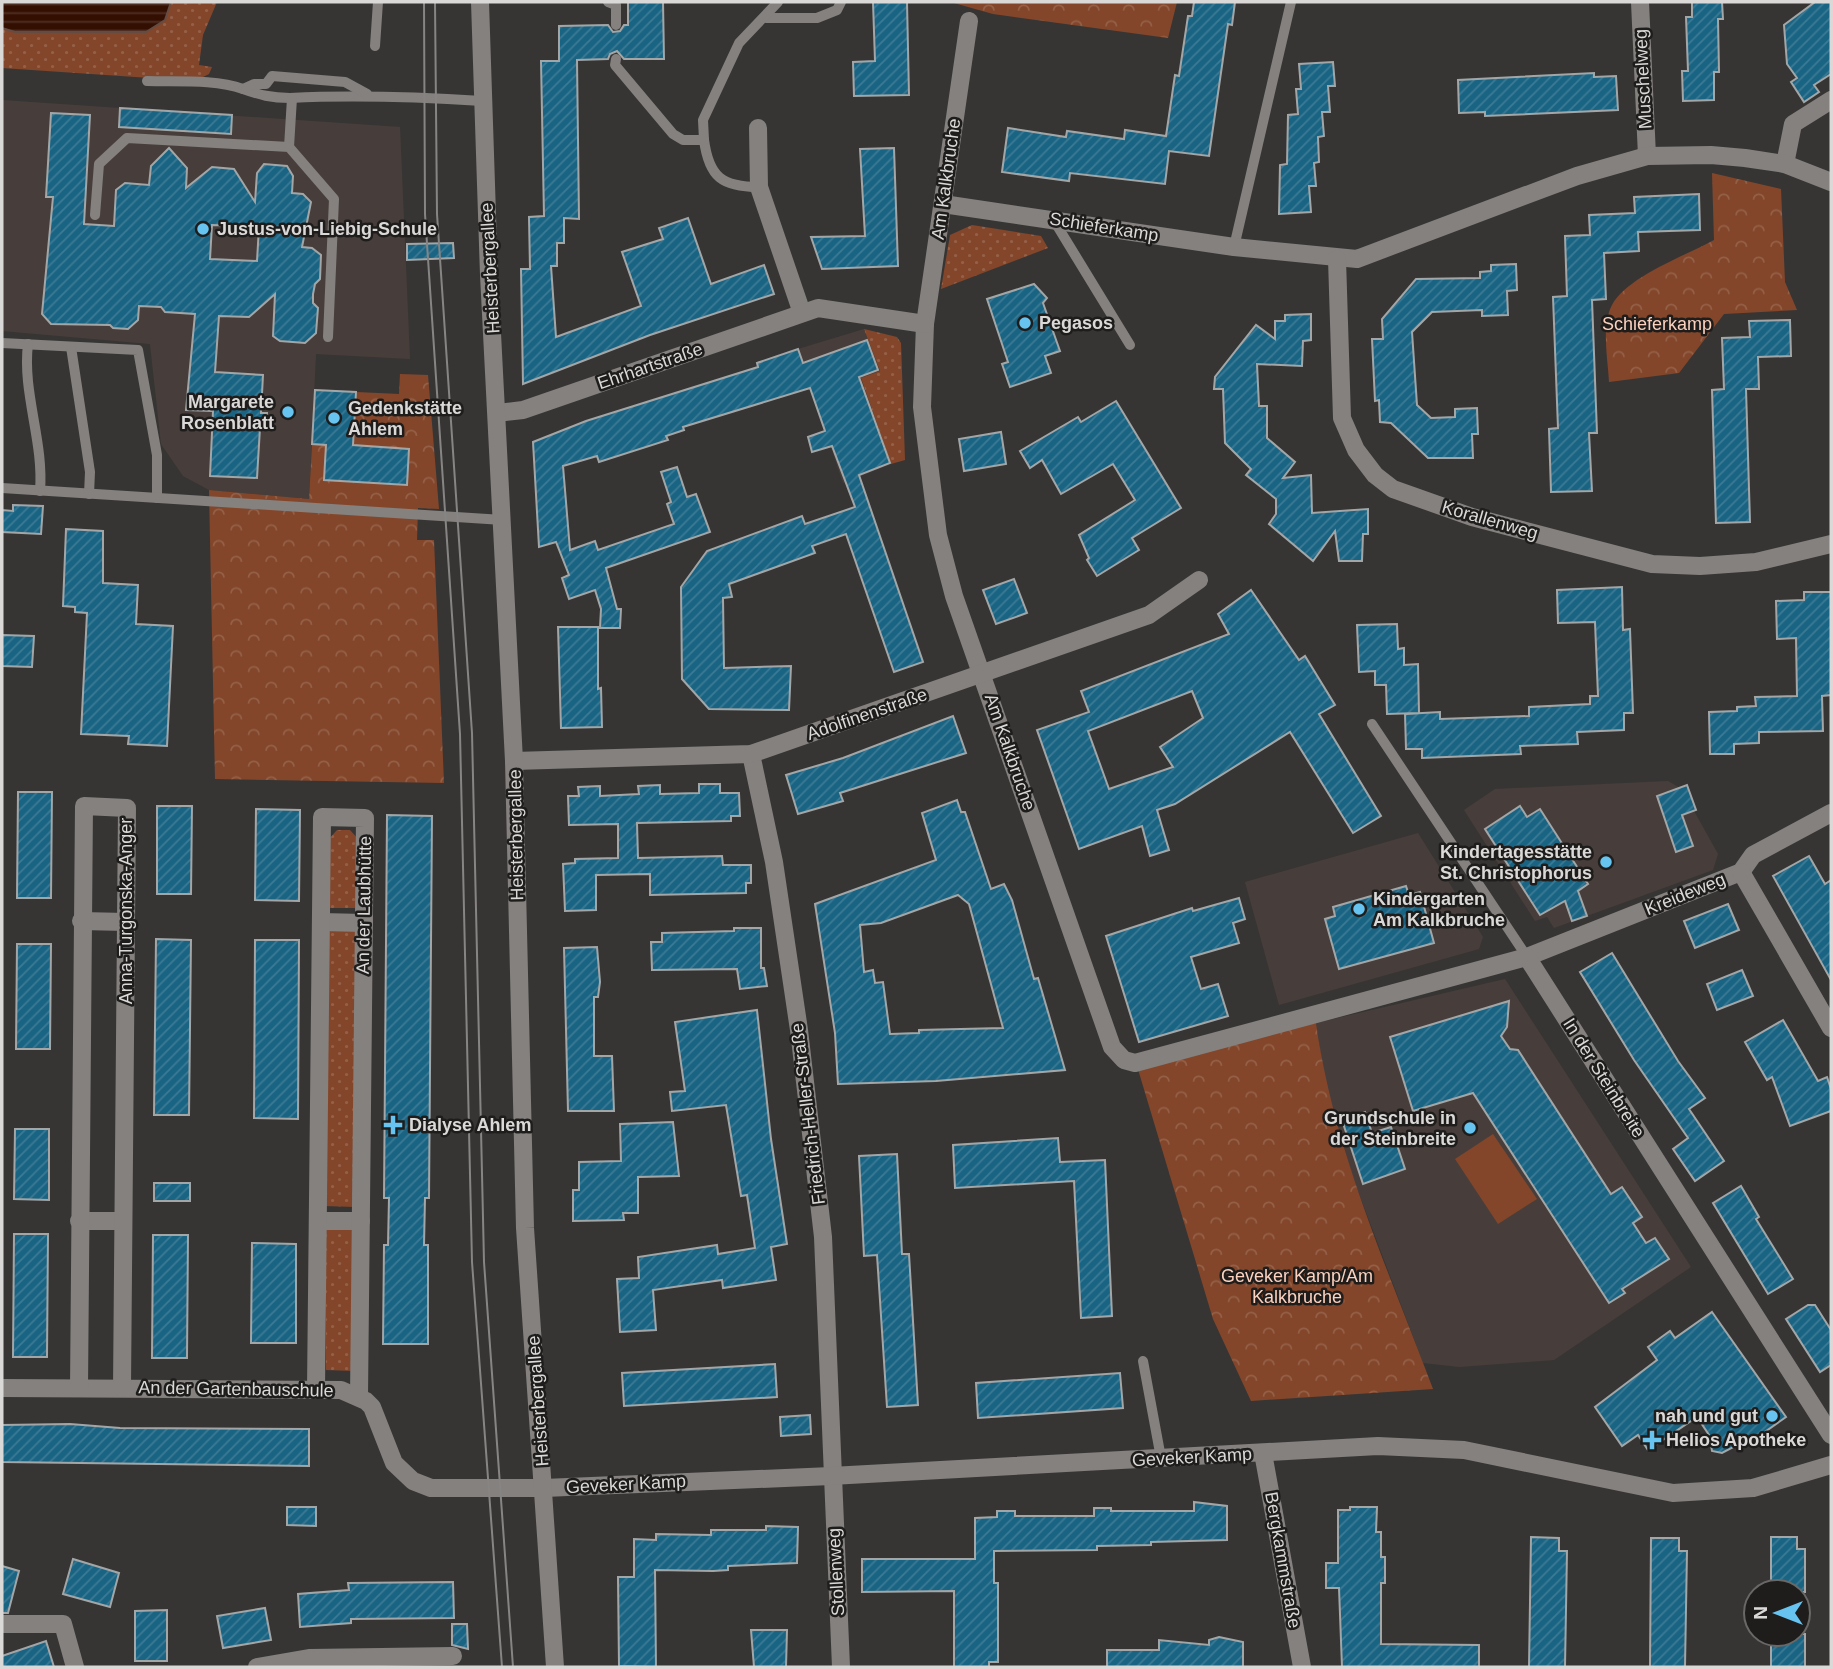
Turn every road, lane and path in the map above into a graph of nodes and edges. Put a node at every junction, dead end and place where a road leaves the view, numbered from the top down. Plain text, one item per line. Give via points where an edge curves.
1 (378, 2) edge
2 (480, 2) edge
3 (608, 2) edge
4 (778, 2) edge
5 (841, 2) edge
6 (1291, 2) edge
7 (1640, 2) edge
8 (766, 18) junction
9 (969, 21) dead end
10 (616, 25) dead end
11 (375, 46) dead end
12 (616, 59) dead end
13 (147, 81) dead end
14 (243, 89) junction
15 (367, 94) junction
16 (292, 98) junction
17 (1831, 100) edge
18 (482, 101) junction
19 (758, 128) dead end
20 (704, 140) junction
21 (289, 147) junction
22 (1647, 156) junction
23 (1784, 164) junction
24 (1831, 182) edge
25 (759, 187) junction
26 (943, 204) junction
27 (95, 215) dead end
28 (1052, 218) junction
29 (1234, 247) junction
30 (1337, 259) junction
31 (802, 313) junction
32 (925, 324) junction
33 (328, 337) dead end
34 (2, 343) edge
35 (28, 344) junction
36 (1129, 345) dead end
37 (71, 347) junction
38 (497, 413) junction
39 (2, 488) edge
40 (40, 491) junction
41 (89, 494) junction
42 (157, 498) junction
43 (503, 520) junction
44 (1831, 544) edge
45 (1199, 580) dead end
46 (983, 675) junction
47 (1372, 724) dead end
48 (751, 754) junction
49 (514, 761) junction
50 (1831, 813) edge
51 (1741, 872) junction
52 (81, 921) junction
53 (126, 922) junction
54 (321, 922) junction
55 (364, 923) junction
56 (1527, 957) junction
57 (1831, 1028) edge
58 (79, 1221) junction
59 (123, 1221) junction
60 (318, 1221) junction
61 (362, 1221) junction
62 (1143, 1362) dead end
63 (2, 1388) edge
64 (79, 1388) junction
65 (122, 1388) junction
66 (316, 1389) junction
67 (359, 1397) junction
68 (1831, 1435) edge
69 (1263, 1453) junction
70 (1161, 1458) junction
71 (1831, 1465) edge
72 (831, 1476) junction
73 (544, 1488) junction
74 (2, 1624) edge
75 (453, 1656) dead end
76 (75, 1667) edge
77 (257, 1667) edge
78 (555, 1667) edge
79 (841, 1667) edge
80 (1301, 1667) edge

1 - 11 lane
2 - 18 street, Heisterbergallee
3 - 10 lane via 616,5
4 - 8 lane
5 - 8 lane via 837,10 817,18
6 - 29 lane
7 - 22 street, Muschelweg
8 - 20 lane via 739,43 703,120
9 - 26 street, Am Kalkbruche
12 - 20 lane via 615,65 673,134 683,141
13 - 14 lane
14 - 15 lane via 267,84 272,76 345,82
14 - 16 lane via 253,95
15 - 16 lane via 301,94
15 - 18 lane
16 - 21 lane
17 - 23 street via 1793,124
18 - 38 street, Heisterbergallee
19 - 25 street
20 - 25 lane via 707,159 718,177 735,187
21 - 27 lane via 127,138 99,164
21 - 33 lane via 334,199
22 - 23 street, Schieferkamp via 1711,155
22 - 30 street, Schieferkamp via 1577,176 1404,244 1357,259
23 - 24 street, Schieferkamp
25 - 31 street
26 - 28 street, Schieferkamp
26 - 32 street, Am Kalkbruche
28 - 29 street, Schieferkamp
28 - 36 lane
29 - 30 street, Schieferkamp
30 - 44 street, Korallenweg via 1342,418 1356,450 1375,475 1394,489 1472,517 1652,564 1756,562
31 - 32 street, Ehrhartstraße via 841,309
31 - 38 street, Ehrhartstraße via 523,410
32 - 46 street, Am Kalkbruche via 922,407 938,535
34 - 35 lane
35 - 37 lane
35 - 40 lane via 26,366 42,462
37 - 41 lane via 90,472
37 - 42 lane via 138,350 157,455
38 - 43 street, Heisterbergallee
39 - 40 lane
40 - 41 lane
41 - 42 lane
42 - 43 lane
43 - 49 street, Heisterbergallee
45 - 46 street, Adolfinenstraße via 1149,615
46 - 48 street, Adolfinenstraße
46 - 56 street, Am Kalkbruche via 1112,1046 1124,1060 1135,1063
47 - 56 lane, In der Steinbreite
48 - 49 street, Adolfinenstraße
48 - 72 street, Friedrich-Heller-Straße via 774,862 810,1119 823,1237
49 - 73 street, Heisterbergallee via 525,1228
50 - 51 street, Kreideweg via 1753,855
51 - 56 street, Kreideweg
51 - 57 street
52 - 53 street
52 - 53 street, Anna-Turgonska-Anger via 83,806 127,808
52 - 58 street, Anna-Turgonska-Anger
53 - 59 street, Anna-Turgonska-Anger
54 - 55 street
54 - 55 street, An der Laubhütte via 322,817 365,818
54 - 60 street, An der Laubhütte
55 - 61 street, An der Laubhütte
56 - 68 street, In der Steinbreite
58 - 59 street
58 - 64 street, Anna-Turgonska-Anger
59 - 65 street, Anna-Turgonska-Anger
60 - 61 street
60 - 66 street, An der Laubhütte
61 - 67 street, An der Laubhütte
62 - 70 lane
63 - 64 street, An der Gartenbauschule
64 - 65 street, An der Gartenbauschule
65 - 66 street, An der Gartenbauschule
66 - 67 street, An der Gartenbauschule via 341,1390
67 - 73 street, An der Gartenbauschule via 375,1411 394,1462 413,1481 431,1488
69 - 70 street, Geveker Kamp
69 - 71 street, Geveker Kamp via 1427,1446 1674,1493 1753,1488
69 - 80 street, Bergkammstraße
70 - 72 street, Geveker Kamp
72 - 73 street, Geveker Kamp
72 - 79 street, Stollenweg
73 - 78 street, Heisterbergallee
74 - 76 street via 63,1624
75 - 77 street via 309,1658

